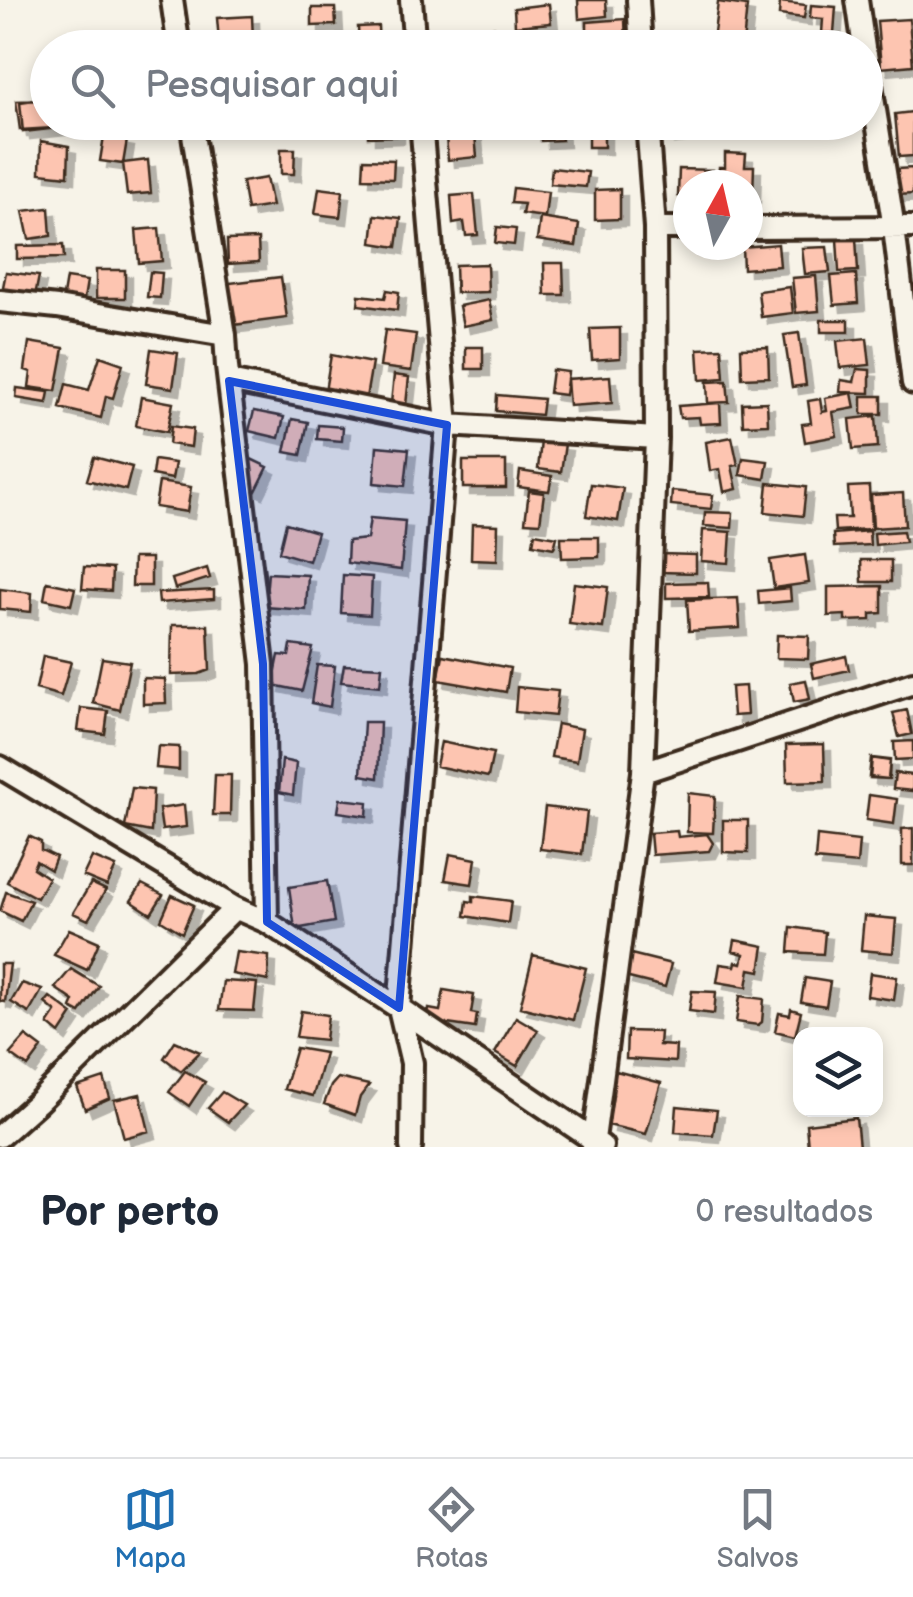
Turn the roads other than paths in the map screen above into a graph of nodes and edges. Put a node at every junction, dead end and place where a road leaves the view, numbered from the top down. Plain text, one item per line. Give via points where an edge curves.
1 (172, 0) edge
2 (411, 0) edge
3 (638, 0) edge
4 (857, 0) edge
5 (176, 30) edge
6 (414, 30) edge
7 (640, 30) edge
8 (862, 30) edge
9 (883, 133) edge
10 (194, 140) edge
11 (423, 140) edge
12 (648, 140) edge
13 (655, 228) junction
14 (673, 228) edge
15 (763, 228) edge
16 (904, 228) edge
17 (0, 301) edge
18 (225, 335) junction
19 (229, 381) junction
20 (913, 383) edge
21 (447, 425) junction
22 (656, 438) junction
23 (913, 682) edge
24 (0, 767) edge
25 (643, 772) junction
26 (235, 908) junction
27 (267, 922) junction
28 (399, 1008) junction
29 (0, 1136) edge
30 (597, 1145) edge
31 (411, 1147) edge

1 - 5 street
2 - 6 street
3 - 7 street
4 - 8 street
9 - 16 street
10 - 18 street
11 - 21 street
12 - 13 street
13 - 14 street
13 - 22 street
15 - 16 street
16 - 20 street
17 - 18 street
18 - 19 street
19 - 21 street
19 - 27 street via 263,664
21 - 22 street
21 - 28 street
22 - 25 street
23 - 25 street
24 - 26 street
25 - 30 street
26 - 27 street
26 - 29 street
27 - 28 street
28 - 30 street
28 - 31 street via 412,1063

